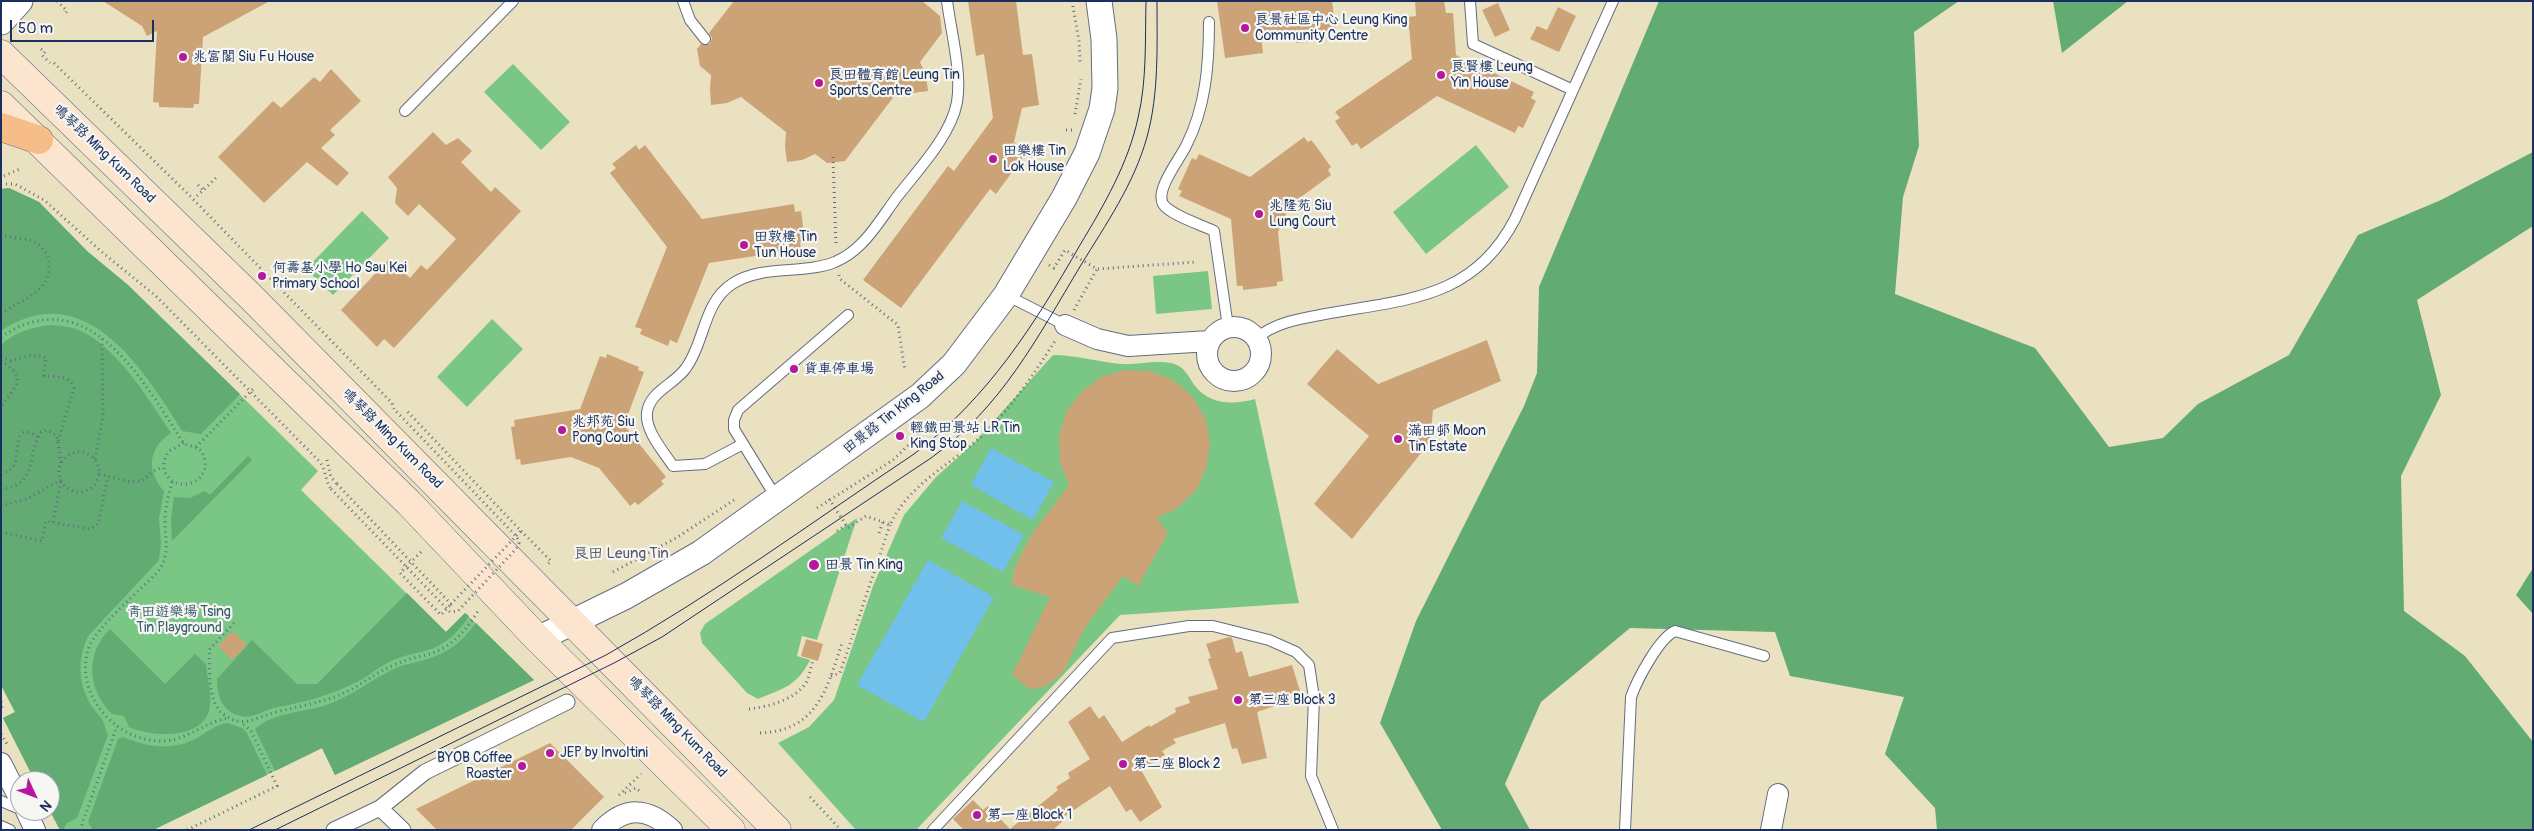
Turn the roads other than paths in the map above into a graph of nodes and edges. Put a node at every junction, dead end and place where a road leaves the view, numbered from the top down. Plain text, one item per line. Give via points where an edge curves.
1 (20, 1) edge
2 (513, 1) edge
3 (683, 1) edge
4 (947, 1) edge
5 (1099, 1) edge
6 (1470, 1) edge
7 (1613, 1) edge
8 (1, 22) edge
9 (1209, 22) dead end
10 (705, 39) dead end
11 (1, 54) edge
12 (1573, 90) junction
13 (1, 105) edge
14 (405, 111) dead end
15 (1, 127) edge
16 (39, 140) junction
17 (1006, 295) junction
18 (848, 315) dead end
19 (1065, 325) joint
20 (1228, 328) junction
21 (1257, 338) junction
22 (1210, 341) junction
23 (743, 444) junction
24 (772, 490) junction
25 (573, 622) junction
26 (538, 639) junction
27 (1764, 656) dead end
28 (567, 702) dead end
29 (1, 763) edge
30 (10, 785) edge
31 (1778, 794) dead end
32 (380, 808) junction
33 (1, 826) edge
34 (10, 830) edge
35 (334, 830) edge
36 (403, 830) edge
37 (602, 830) edge
38 (672, 830) edge
39 (731, 830) edge
40 (777, 830) edge
41 (933, 830) edge
42 (1333, 830) edge
43 (1625, 830) edge
44 (1771, 830) edge

1 - 8 street
2 - 14 lane
3 - 10 lane via 690,20
4 - 23 lane via 958,89 951,122 869,235 837,261 751,276 732,284 716,298 685,370 649,405 650,428 673,466 705,464
5 - 17 street, 田景路 Tin King Road via 1106,66 1102,109 1078,173
6 - 12 lane via 1473,44
7 - 12 lane
9 - 20 lane via 1204,95 1188,142 1160,195 1171,212 1214,231
11 - 25 main road, 鳴琴路 Ming Kum Road via 251,297
12 - 21 lane via 1509,231 1480,268 1463,280 1432,293 1286,323
13 - 16 main road
15 - 16 main road
16 - 26 main road via 410,504
17 - 19 lane
17 - 24 street, 田景路 Tin King Road via 972,343 936,382
18 - 23 lane via 738,410 734,429
19 - 22 street via 1097,339 1128,346
20 - 21 street via 1242,328
20 - 22 street
21 - 22 street via 1261,356 1258,367 1244,379 1235,381 1226,380 1211,368 1207,350
23 - 24 lane
24 - 25 street, 田景路 Tin King Road via 686,564
25 - 26 street, 田景路 Tin King Road
25 - 40 main road, 鳴琴路 Ming Kum Road
26 - 39 main road
27 - 43 lane via 1675,631 1665,637 1631,697
28 - 32 street via 425,772
29 - 30 street
31 - 44 street
32 - 35 street
32 - 36 street
33 - 34 lane
37 - 38 street via 618,816 634,812 650,814
41 - 42 lane via 1112,638 1189,626 1213,626 1269,640 1296,652 1309,665 1314,698 1311,776

